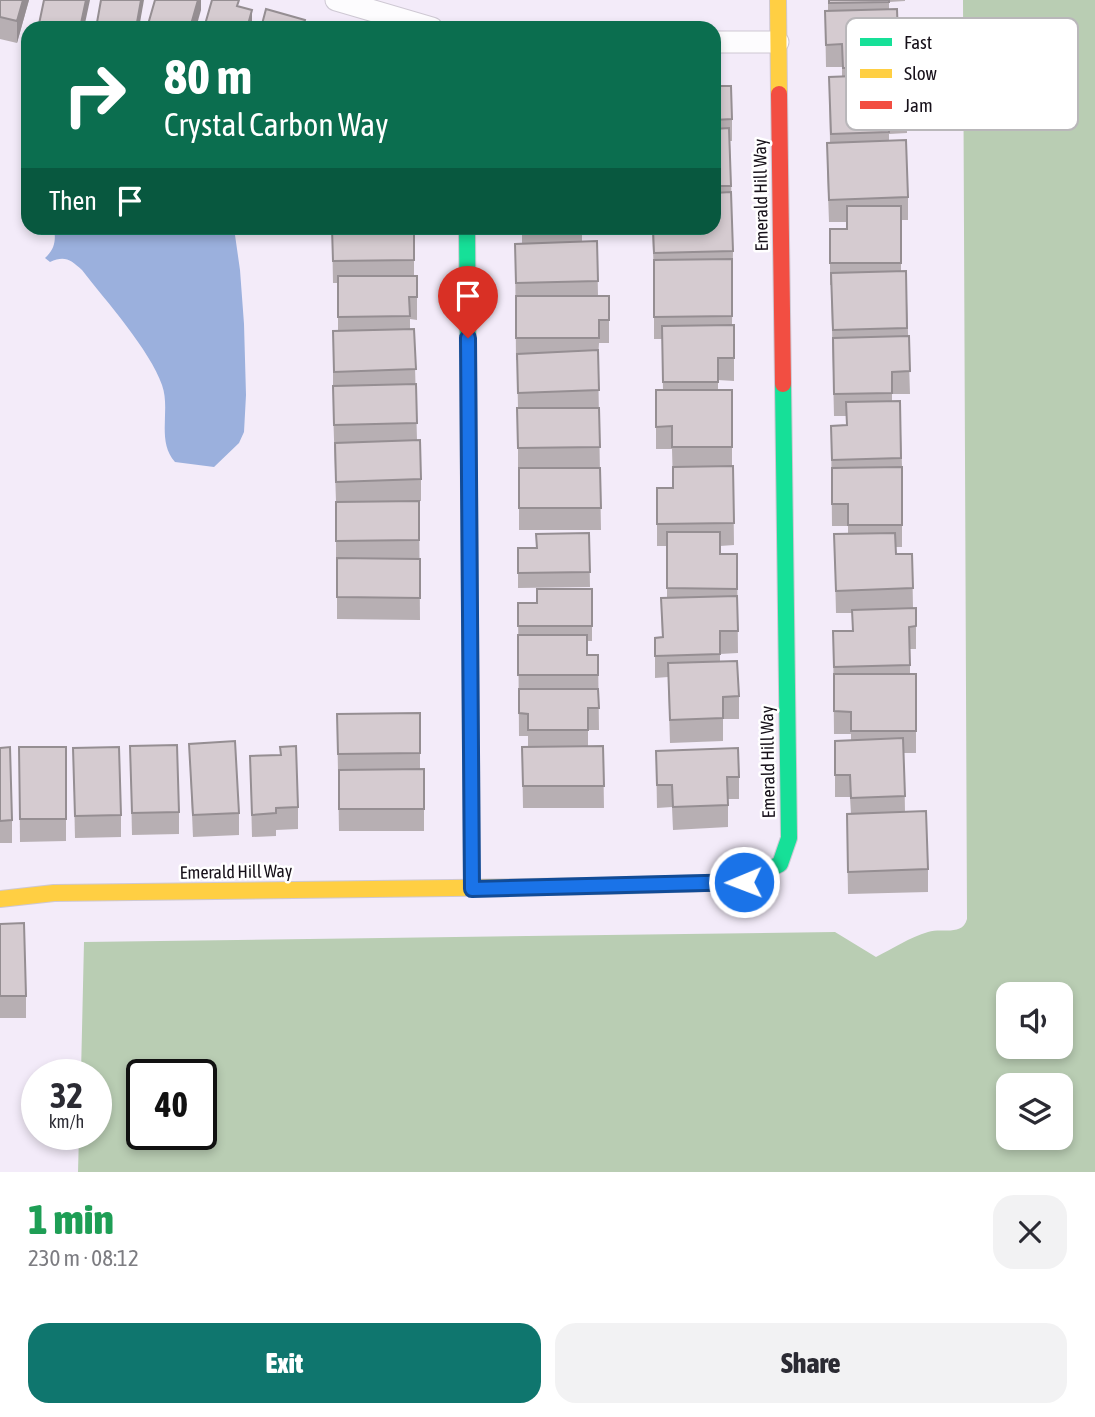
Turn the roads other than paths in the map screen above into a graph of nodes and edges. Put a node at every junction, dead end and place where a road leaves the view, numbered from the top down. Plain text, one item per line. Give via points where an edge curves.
1 (336, 0) edge
2 (778, 0) edge
3 (408, 21) edge
4 (721, 42) edge
5 (778, 42) junction
6 (467, 235) edge
7 (472, 889) junction
8 (0, 899) edge

1 - 3 street
2 - 5 street, Emerald Hill Way
4 - 5 street
5 - 7 street, Emerald Hill Way via 789,838 780,864 744,882
6 - 7 street
7 - 8 street, Emerald Hill Way via 54,893

